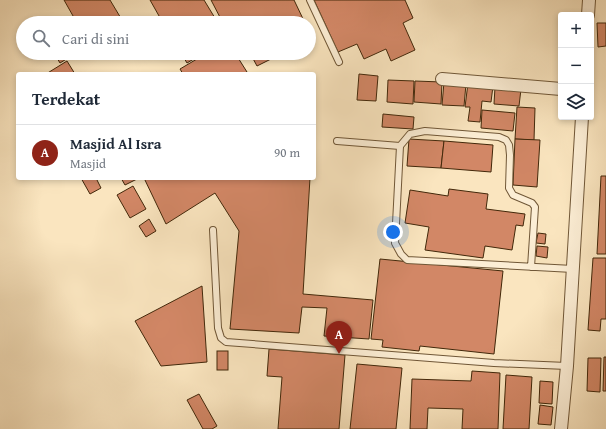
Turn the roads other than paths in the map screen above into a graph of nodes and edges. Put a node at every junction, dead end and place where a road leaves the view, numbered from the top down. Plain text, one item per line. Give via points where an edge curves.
1 (310, 0) edge
2 (589, 0) edge
3 (588, 12) edge
4 (338, 62) dead end
5 (442, 79) dead end
6 (558, 89) edge
7 (582, 120) edge
8 (337, 142) dead end
9 (400, 146) junction
10 (213, 230) dead end
11 (531, 267) junction
12 (573, 269) junction
13 (567, 366) junction
14 (561, 429) edge

1 - 4 lane
2 - 3 street
5 - 6 street
7 - 12 street
8 - 9 lane
9 - 11 lane via 395,242 406,260
9 - 11 lane via 410,134 425,131 499,137 506,140 510,150 508,188 513,195 532,203 535,207
10 - 13 lane via 218,328 221,338 226,342
11 - 12 lane
12 - 13 street
13 - 14 street

